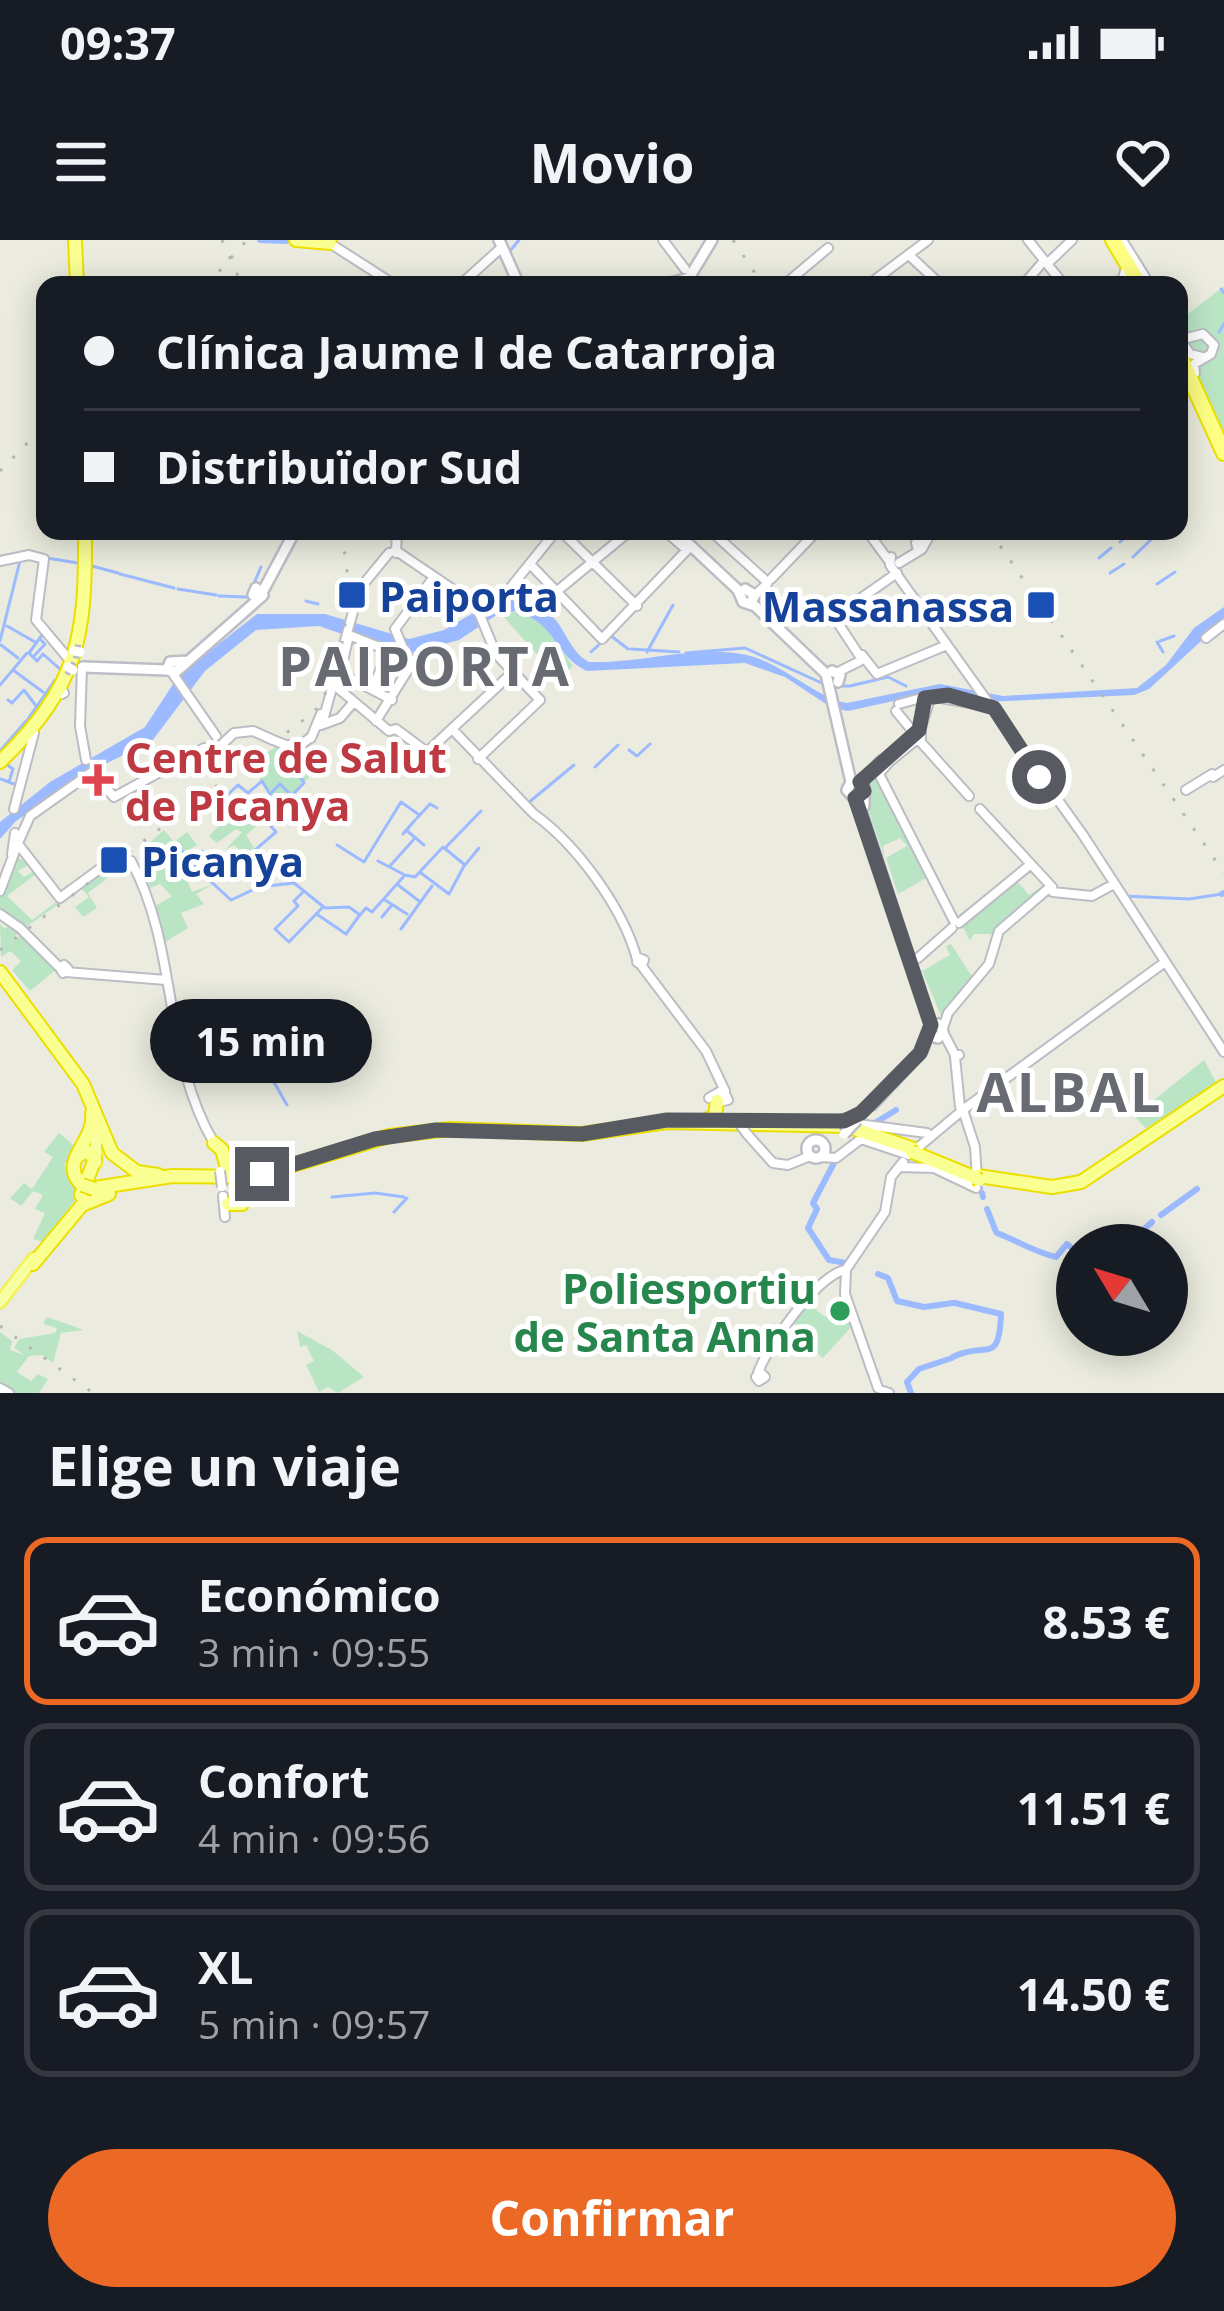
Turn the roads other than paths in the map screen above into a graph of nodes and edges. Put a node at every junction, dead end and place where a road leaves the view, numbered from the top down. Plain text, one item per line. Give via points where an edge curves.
1 (296, 240) edge
2 (663, 240) edge
3 (712, 240) edge
4 (928, 240) edge
5 (1029, 240) edge
6 (1070, 241) edge
7 (329, 242) edge
8 (74, 243) edge
9 (503, 243) edge
10 (1117, 246) edge
11 (828, 248) dead end
12 (910, 256) junction
13 (1045, 262) junction
14 (76, 276) edge
15 (381, 276) edge
16 (469, 276) edge
17 (516, 276) edge
18 (681, 276) edge
19 (795, 276) edge
20 (881, 276) edge
21 (931, 276) edge
22 (1031, 276) edge
23 (1057, 276) edge
24 (1131, 276) edge
25 (1188, 341) edge
26 (1188, 351) edge
27 (1210, 355) junction
28 (1188, 360) edge
29 (1188, 379) edge
30 (1210, 418) junction
31 (1224, 443) edge
32 (1224, 453) edge
33 (1224, 463) edge
34 (83, 540) edge
35 (84, 540) edge
36 (84, 540) edge
37 (290, 540) edge
38 (395, 540) edge
39 (544, 540) edge
40 (570, 540) edge
41 (618, 540) edge
42 (675, 540) edge
43 (688, 540) edge
44 (721, 540) edge
45 (806, 540) edge
46 (874, 540) edge
47 (924, 542) edge
48 (392, 553) junction
49 (592, 559) junction
50 (0, 561) edge
51 (532, 564) junction
52 (894, 564) junction
53 (434, 576) junction
54 (766, 580) junction
55 (82, 581) junction
56 (556, 592) junction
57 (750, 595) junction
58 (477, 606) junction
59 (637, 606) junction
60 (1224, 624) edge
61 (347, 633) junction
62 (1206, 638) dead end
63 (947, 645) junction
64 (388, 652) junction
65 (406, 657) junction
66 (78, 662) junction
67 (866, 662) junction
68 (174, 669) junction
69 (513, 672) junction
70 (835, 676) junction
71 (335, 682) junction
72 (370, 687) junction
73 (61, 693) junction
74 (928, 699) junction
75 (392, 700) junction
76 (353, 703) junction
77 (989, 706) junction
78 (324, 721) junction
79 (376, 721) junction
80 (453, 730) junction
81 (917, 735) junction
82 (215, 740) junction
83 (18, 741) junction
84 (0, 759) edge
85 (478, 759) junction
86 (86, 760) dead end
87 (1224, 769) edge
88 (876, 773) junction
89 (858, 787) junction
90 (1185, 789) dead end
91 (14, 809) dead end
92 (17, 841) junction
93 (124, 851) dead end
94 (131, 861) dead end
95 (1031, 864) junction
96 (1112, 885) junction
97 (1050, 889) junction
98 (0, 891) edge
99 (0, 914) edge
100 (955, 924) junction
101 (913, 957) junction
102 (1165, 962) junction
103 (1, 976) edge
104 (163, 976) junction
105 (952, 1007) junction
106 (938, 1029) junction
107 (1224, 1050) edge
108 (81, 1085) junction
109 (1224, 1087) edge
110 (882, 1096) junction
111 (723, 1103) junction
112 (94, 1104) junction
113 (962, 1110) junction
114 (830, 1122) junction
115 (791, 1126) junction
116 (619, 1129) junction
117 (930, 1133) junction
118 (418, 1135) junction
119 (464, 1136) dead end
120 (881, 1137) junction
121 (217, 1147) junction
122 (820, 1148) junction
123 (909, 1158) junction
124 (286, 1168) junction
125 (262, 1174) junction
126 (169, 1178) junction
127 (977, 1180) junction
128 (88, 1186) junction
129 (225, 1194) junction
130 (78, 1202) junction
131 (33, 1264) junction
132 (846, 1270) junction
133 (0, 1304) edge
134 (758, 1379) edge
135 (0, 1388) edge
136 (883, 1392) edge
137 (9, 1393) edge

1 - 7 highway
2 - 18 street
3 - 18 main road
4 - 12 street
5 - 13 street
6 - 13 street
7 - 15 street
8 - 14 highway
9 - 16 street
9 - 17 main road
10 - 24 highway
11 - 19 street
12 - 20 street
12 - 21 street
13 - 22 street
13 - 23 street
25 - 27 street via 1210,338
26 - 27 street
27 - 29 street via 1194,363
28 - 30 highway
29 - 30 highway
29 - 30 highway
29 - 33 street
30 - 31 highway
30 - 32 highway
34 - 83 highway via 77,656
35 - 55 highway
36 - 66 highway
37 - 68 main road via 248,610
38 - 48 street
39 - 51 street
40 - 49 street
41 - 49 street
42 - 59 street via 687,550
43 - 57 main road
44 - 54 street
45 - 54 street
46 - 52 street
47 - 52 street
48 - 53 street
48 - 61 street via 359,590
49 - 56 street
49 - 59 street
50 - 66 street via 44,559 35,620
51 - 56 street
51 - 58 street via 506,593
52 - 63 street
52 - 67 street via 834,617
53 - 58 street
53 - 65 street via 398,623
54 - 57 street
55 - 66 highway
55 - 83 highway via 75,655
56 - 59 street via 602,639
57 - 70 main road
58 - 69 street via 496,654
60 - 62 street
61 - 64 street
61 - 71 street
63 - 67 street
63 - 77 street
64 - 65 street
64 - 72 street
65 - 75 street
66 - 68 main road
66 - 73 highway
66 - 83 highway
66 - 86 street
67 - 70 street
68 - 82 street
69 - 80 street
69 - 85 street via 540,700
70 - 89 main road
71 - 72 street
71 - 76 street
71 - 78 street
71 - 78 street
72 - 75 street
72 - 76 street
73 - 83 highway
73 - 91 street via 28,745
74 - 77 street
74 - 81 street
74 - 81 street via 899,708
75 - 79 street
76 - 78 street
76 - 79 street
77 - 96 street
78 - 82 street, bridge via 307,741 286,745 245,730
79 - 80 street via 427,752
80 - 85 street
81 - 88 street
81 - 95 street
82 - 92 street via 122,793 110,795 98,774 87,776
83 - 84 highway
85 - 111 street via 556,831 613,906 640,961 706,1051
87 - 90 street
88 - 89 street
88 - 100 street
89 - 101 main road
92 - 93 street via 60,898
92 - 98 street
94 - 104 street
95 - 97 street
95 - 100 street
96 - 97 street via 1090,894
96 - 102 street
97 - 105 street via 1001,931 990,964
97 - 105 street via 1000,930 989,964
99 - 104 street, bridge via 62,967
100 - 101 street
101 - 106 main road
102 - 107 street
102 - 113 street
103 - 108 highway
103 - 112 highway
104 - 121 street via 198,1117
105 - 106 street
106 - 110 main road
106 - 110 main road
106 - 113 street via 955,1055
108 - 128 highway via 94,1119 72,1162 73,1175
108 - 130 main road via 98,1147
109 - 127 highway via 1088,1179 1062,1186
109 - 127 highway via 1083,1184 1053,1190
110 - 114 main road via 854,1118
110 - 122 main road, bridge
111 - 115 highway
111 - 116 highway via 694,1122
111 - 122 street, bridge via 773,1163
112 - 129 highway via 107,1145 127,1167
112 - 131 main road via 102,1148 97,1172
113 - 117 street
113 - 127 street
114 - 115 highway
114 - 117 street
115 - 118 highway
115 - 120 highway
115 - 122 highway
116 - 120 highway via 668,1122 846,1126
116 - 125 highway via 436,1130 375,1139
117 - 123 street
118 - 119 highway
118 - 124 highway
120 - 122 highway via 818,1133
120 - 123 highway
121 - 125 highway via 230,1174
121 - 129 street
122 - 123 street via 837,1157 861,1139
123 - 127 highway
123 - 132 street via 891,1177 885,1212
124 - 129 highway
124 - 129 highway via 253,1182 244,1202
125 - 129 highway
126 - 128 highway
126 - 129 highway
126 - 131 highway via 86,1201
128 - 129 highway via 172,1175
128 - 130 highway via 73,1162 87,1151 95,1161
130 - 133 main road
131 - 133 main road
132 - 134 street via 831,1275 778,1334
132 - 136 street via 844,1291
135 - 137 street

